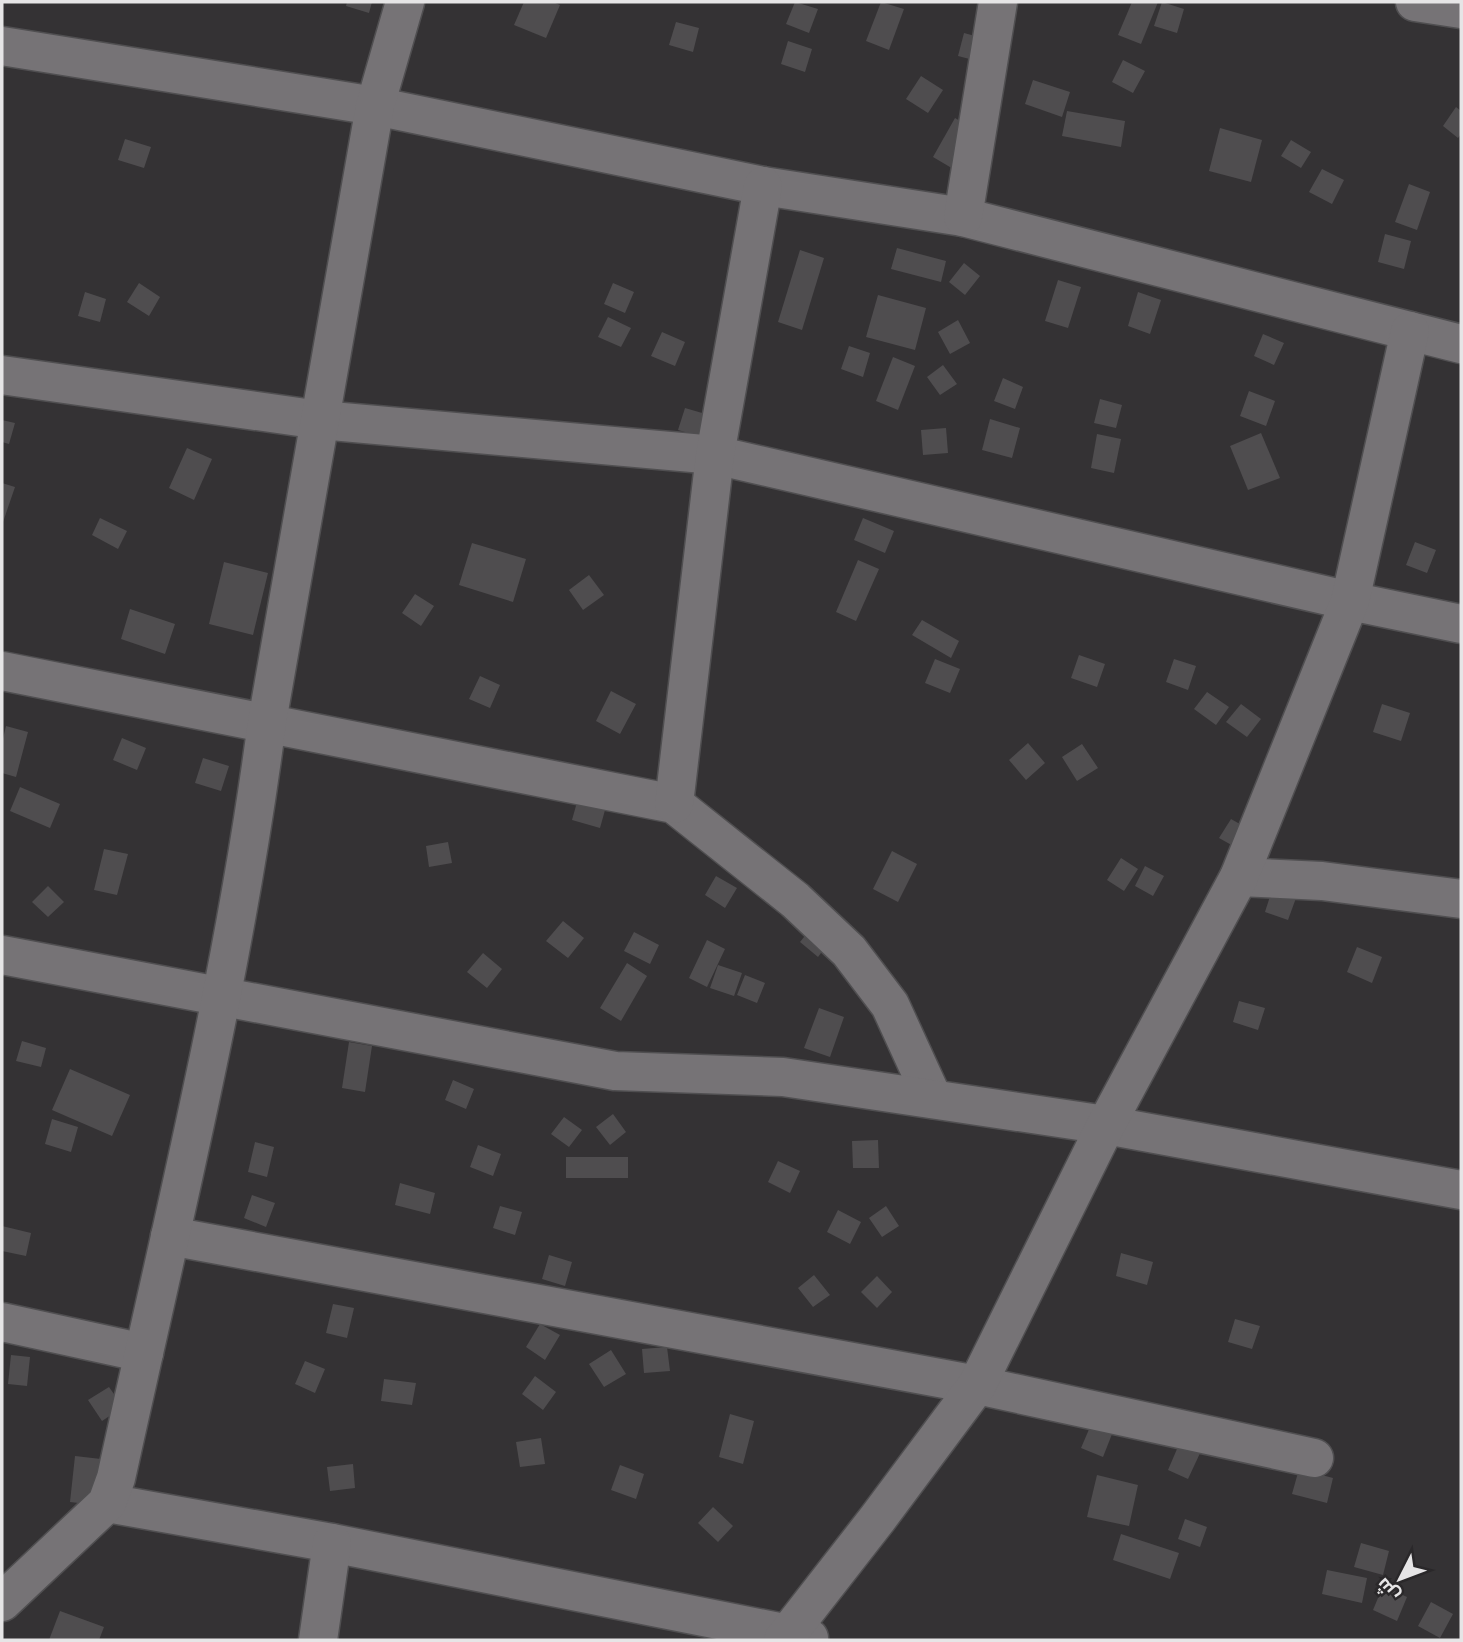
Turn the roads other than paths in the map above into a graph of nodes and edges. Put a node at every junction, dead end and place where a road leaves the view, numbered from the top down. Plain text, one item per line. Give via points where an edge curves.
1 (405, 2) edge
2 (998, 2) edge
3 (1415, 2) edge
4 (1461, 9) edge
5 (2, 46) edge
6 (375, 106) junction
7 (763, 186) junction
8 (963, 217) junction
9 (1410, 331) junction
10 (1461, 344) edge
11 (2, 375) edge
12 (320, 419) junction
13 (715, 455) junction
14 (1350, 601) junction
15 (1461, 624) edge
16 (2, 671) edge
17 (267, 722) junction
18 (674, 804) junction
19 (1239, 877) junction
20 (1461, 899) edge
21 (2, 955) edge
22 (222, 997) junction
23 (933, 1099) junction
24 (1106, 1125) junction
25 (1461, 1190) edge
26 (170, 1236) junction
27 (2, 1322) edge
28 (144, 1353) junction
29 (978, 1385) junction
30 (1314, 1458) dead end
31 (107, 1503) junction
32 (332, 1544) junction
33 (2, 1602) edge
34 (796, 1638) edge
35 (317, 1640) edge

1 - 6 street
2 - 8 street
3 - 4 street
5 - 6 street
6 - 7 street
6 - 12 street
7 - 8 street
7 - 13 street
8 - 9 street
9 - 10 street
9 - 14 street
11 - 12 street
12 - 13 street
12 - 17 street
13 - 14 street
13 - 18 street
14 - 15 street
14 - 19 street
16 - 17 street
17 - 18 street
17 - 22 street
18 - 23 street via 795,900 849,951 890,1005
19 - 20 street via 1322,881
19 - 24 street
21 - 22 street
22 - 23 street via 615,1071 783,1077
22 - 26 street
23 - 24 street
24 - 25 street
24 - 29 street
26 - 28 street
26 - 29 street
27 - 28 street
28 - 31 street
29 - 30 street
29 - 34 street via 878,1518
31 - 32 street
31 - 33 street
32 - 34 street
32 - 35 street

